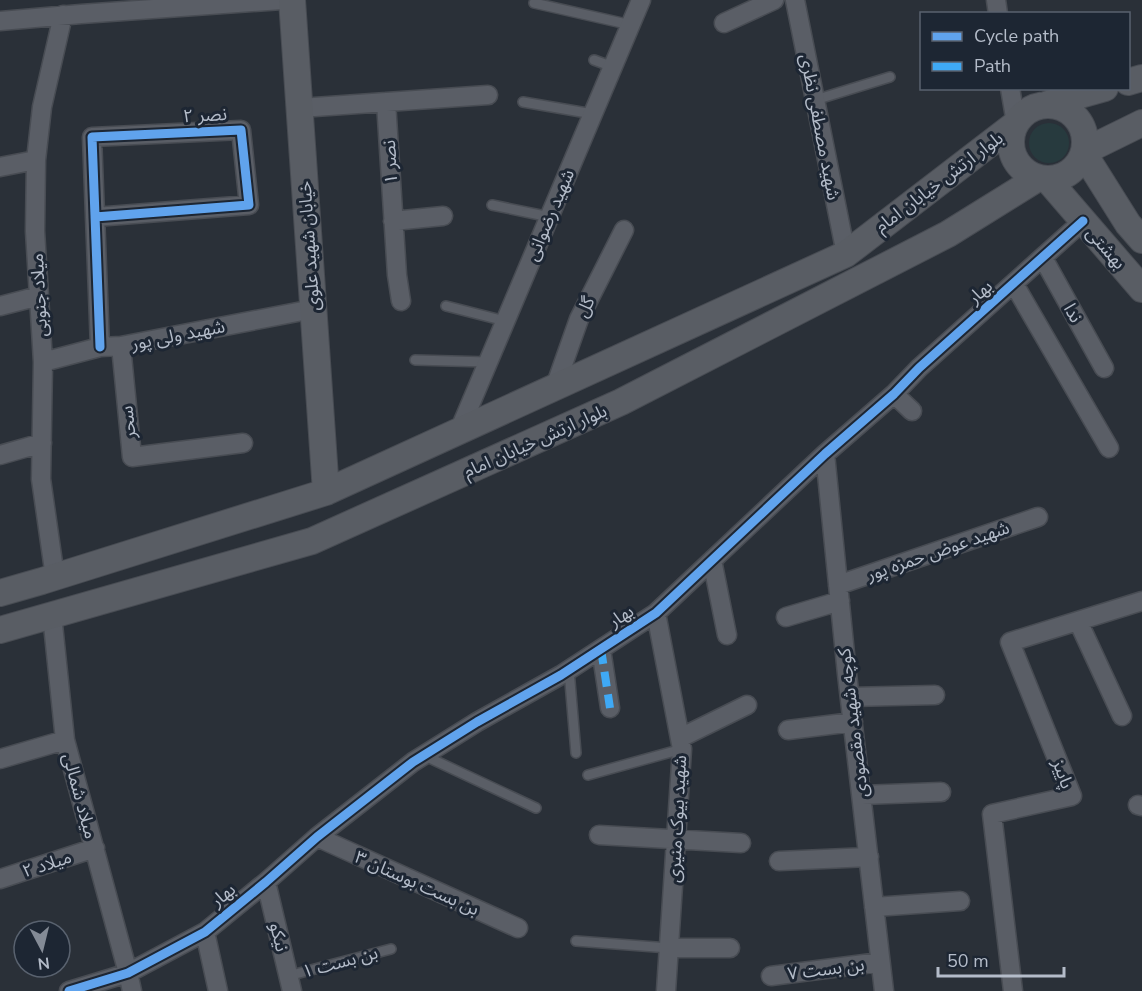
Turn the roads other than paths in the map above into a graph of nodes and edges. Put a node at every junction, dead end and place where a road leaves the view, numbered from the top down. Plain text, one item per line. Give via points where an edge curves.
1 (282, 0) edge
2 (292, 0) edge
3 (641, 0) edge
4 (774, 0) edge
5 (795, 0) edge
6 (534, 3) dead end
7 (63, 15) junction
8 (0, 21) edge
9 (724, 23) dead end
10 (631, 25) junction
11 (594, 60) dead end
12 (613, 67) junction
13 (890, 77) dead end
14 (1010, 90) edge
15 (1097, 90) edge
16 (488, 95) dead end
17 (815, 100) junction
18 (386, 102) junction
19 (523, 102) dead end
20 (1048, 104) junction
21 (300, 108) junction
22 (593, 114) junction
23 (1142, 123) edge
24 (1015, 124) junction
25 (1085, 152) junction
26 (36, 160) junction
27 (0, 167) edge
28 (1043, 179) junction
29 (492, 205) dead end
30 (443, 216) dead end
31 (95, 217) junction
32 (549, 217) junction
33 (393, 221) junction
34 (1083, 222) junction
35 (624, 230) dead end
36 (1142, 240) edge
37 (846, 254) junction
38 (1043, 258) junction
39 (1014, 284) junction
40 (1142, 289) edge
41 (39, 296) junction
42 (401, 301) dead end
43 (0, 306) edge
44 (446, 306) dead end
45 (313, 309) junction
46 (505, 321) junction
47 (121, 346) junction
48 (100, 347) junction
49 (415, 360) dead end
50 (43, 362) junction
51 (488, 362) junction
52 (1104, 368) dead end
53 (555, 387) junction
54 (894, 394) junction
55 (912, 411) dead end
56 (459, 431) junction
57 (42, 443) junction
58 (243, 443) dead end
59 (1109, 448) dead end
60 (825, 454) junction
61 (0, 455) edge
62 (326, 492) junction
63 (1038, 517) dead end
64 (712, 560) junction
65 (55, 577) junction
66 (0, 593) edge
67 (839, 593) junction
68 (1140, 605) edge
69 (656, 613) junction
70 (52, 615) junction
71 (786, 617) dead end
72 (1078, 621) junction
73 (0, 630) edge
74 (727, 635) dead end
75 (601, 649) junction
76 (569, 670) junction
77 (935, 695) dead end
78 (850, 697) junction
79 (747, 705) dead end
80 (610, 708) dead end
81 (1122, 716) dead end
82 (853, 722) junction
83 (788, 730) dead end
84 (65, 740) junction
85 (681, 743) junction
86 (576, 753) dead end
87 (423, 755) junction
88 (0, 759) edge
89 (588, 775) dead end
90 (941, 792) dead end
91 (862, 795) junction
92 (536, 808) dead end
93 (599, 835) dead end
94 (317, 837) junction
95 (676, 839) junction
96 (741, 843) dead end
97 (94, 848) junction
98 (869, 857) junction
99 (779, 861) dead end
100 (0, 879) edge
101 (266, 882) junction
102 (960, 901) dead end
103 (874, 907) junction
104 (518, 928) dead end
105 (205, 932) junction
106 (576, 940) dead end
107 (669, 948) junction
108 (730, 948) dead end
109 (391, 949) dead end
110 (880, 962) junction
111 (128, 973) junction
112 (771, 976) dead end
113 (290, 983) edge
114 (69, 991) edge
115 (132, 991) edge
116 (218, 991) edge
117 (666, 991) edge
118 (884, 991) edge
119 (1012, 991) edge

1 - 7 street
2 - 21 main road, خیابان شهید علوی
3 - 10 street, شهید رضوانی
4 - 9 street
5 - 17 street, شهید مصطفی نظری
6 - 10 lane
7 - 8 street
7 - 26 street, میلاد جنوبی via 42,107
10 - 12 street, شهید رضوانی
11 - 12 lane
12 - 22 street, شهید رضوانی
13 - 17 lane
14 - 24 street
15 - 20 main road
16 - 18 street
17 - 37 street, شهید مصطفی نظری
18 - 21 street
18 - 33 street, نصر ۱
19 - 22 lane
20 - 24 main road via 1035,106
20 - 25 main road via 1067,109 1081,122
21 - 45 main road, خیابان شهید علوی
22 - 32 street, شهید رضوانی
23 - 25 main road
24 - 28 main road via 1011,136 1014,157 1028,174
24 - 37 main road, بلوار ارتش خیابان امام
25 - 28 main road via 1070,172 1060,178
25 - 36 main road, بهشتی via 1128,224
26 - 27 street
26 - 41 street, میلاد جنوبی
28 - 34 main road, بهشتی
28 - 70 main road, بلوار ارتش خیابان امام via 948,234 621,402 312,541
29 - 32 lane
30 - 33 street
31 - 31 street, نصر ۲ via 249,205 241,130 92,137
31 - 48 street, نصر ۲
32 - 46 street, شهید رضوانی
33 - 42 street, نصر ۱
34 - 38 street, بهار
34 - 40 main road, بهشتی
35 - 53 street, گل via 579,319
37 - 53 main road, بلوار ارتش خیابان امام
38 - 39 street, بهار
38 - 52 street, ندا
39 - 54 street, بهار
39 - 59 street
41 - 43 street
41 - 50 street, میلاد جنوبی
44 - 46 lane
45 - 47 street, شهید ولی پور
45 - 62 main road, خیابان شهید علوی
46 - 51 street, شهید رضوانی
47 - 48 street, شهید ولی پور
47 - 58 street, سحر via 132,457
48 - 50 street, شهید ولی پور
49 - 51 lane
50 - 57 street, میلاد جنوبی
51 - 56 street, شهید رضوانی
53 - 56 main road, بلوار ارتش خیابان امام
54 - 55 street
54 - 60 street, بهار
56 - 62 main road, بلوار ارتش خیابان امام
57 - 61 street
57 - 65 street, میلاد جنوبی via 41,479
60 - 64 street, بهار
60 - 67 street, کوچه شهید مقصودی
62 - 65 main road, بلوار ارتش خیابان امام
63 - 67 street, شهید عوض حمزه پور
64 - 69 street, بهار
64 - 74 street
65 - 66 main road, بلوار ارتش خیابان امام
67 - 71 street
67 - 78 street, کوچه شهید مقصودی
68 - 72 street, پاییز
69 - 75 street, بهار
69 - 85 street, شهید بیوک منیری
70 - 73 main road, بلوار ارتش خیابان امام
70 - 84 street, میلاد شمالی
72 - 81 street
72 - 119 street, پاییز via 1010,642 1072,796 992,814
75 - 76 street, بهار
75 - 80 street
76 - 86 lane
76 - 87 street, بهار
77 - 78 street
78 - 82 street, کوچه شهید مقصودی
79 - 85 street
82 - 83 street
82 - 91 street, کوچه شهید مقصودی
84 - 88 street
84 - 97 street, میلاد شمالی
85 - 89 lane
85 - 95 street, شهید بیوک منیری
87 - 92 lane
87 - 94 street, بهار
90 - 91 street
91 - 98 street, کوچه شهید مقصودی
93 - 95 street
94 - 101 street, بهار
94 - 104 street, بن بست بوستان ۳
95 - 96 street
95 - 107 street, شهید بیوک منیری
97 - 100 street, میلاد ۲
97 - 111 street, میلاد شمالی
98 - 99 street
98 - 103 street, کوچه شهید مقصودی
101 - 105 street, بهار
101 - 113 street, نیکو
102 - 103 street
103 - 110 street, کوچه شهید مقصودی
105 - 111 street, بهار
105 - 116 street
106 - 107 lane
107 - 108 street
107 - 117 street, شهید بیوک منیری
109 - 113 lane, بن بست ۱
110 - 112 street, بن بست ۷
110 - 118 street, کوچه شهید مقصودی
111 - 114 street, بهار
111 - 115 street, میلاد شمالی

